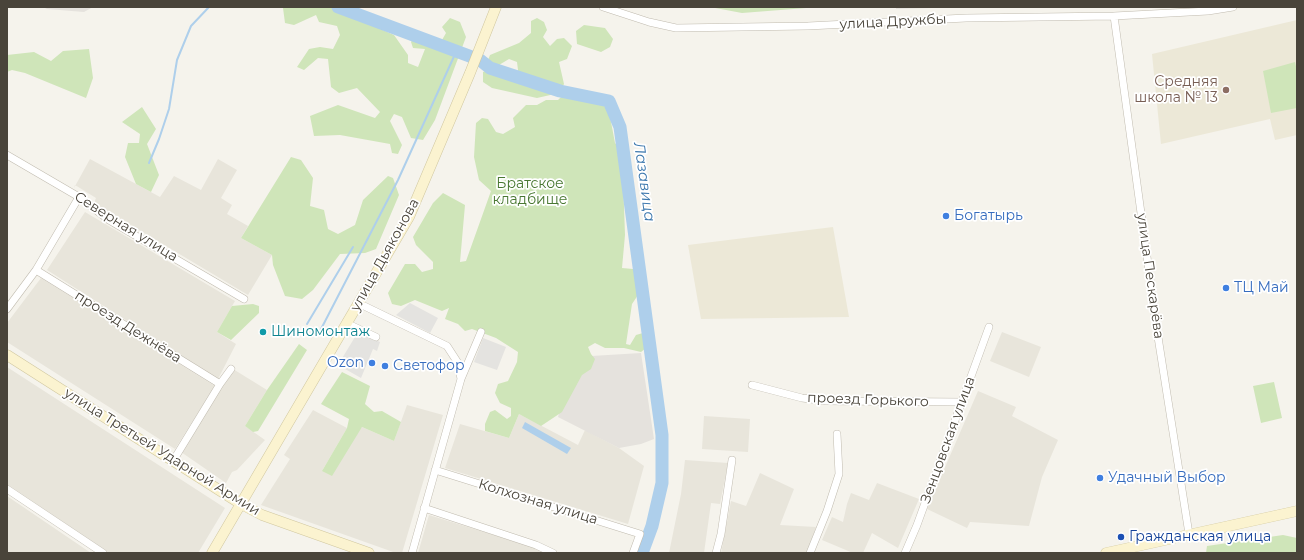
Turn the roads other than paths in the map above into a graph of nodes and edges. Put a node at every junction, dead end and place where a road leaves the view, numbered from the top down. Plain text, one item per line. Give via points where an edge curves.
1 (496, 7) edge
2 (604, 7) edge
3 (1233, 7) edge
4 (1114, 16) junction
5 (7, 155) edge
6 (79, 197) junction
7 (36, 270) junction
8 (244, 300) dead end
9 (358, 303) junction
10 (7, 310) edge
11 (346, 323) junction
12 (989, 327) dead end
13 (481, 332) dead end
14 (376, 337) dead end
15 (7, 355) edge
16 (231, 369) dead end
17 (461, 379) junction
18 (220, 384) junction
19 (752, 385) dead end
20 (962, 402) junction
21 (837, 434) dead end
22 (732, 460) dead end
23 (173, 461) junction
24 (435, 470) junction
25 (7, 489) edge
26 (241, 504) junction
27 (424, 508) junction
28 (1297, 511) edge
29 (1189, 534) junction
30 (1127, 551) edge
31 (103, 553) edge
32 (212, 553) edge
33 (369, 553) edge
34 (412, 553) edge
35 (553, 553) edge
36 (633, 553) edge
37 (716, 553) edge
38 (810, 553) edge
39 (905, 553) edge
40 (1106, 553) edge

1 - 9 main road, улица Дьяконова via 409,217
2 - 4 street, улица Дружбы via 676,28 808,26 966,18
3 - 4 street, улица Дружбы via 1208,11
4 - 29 street, улица Пескарёва via 1156,323
5 - 6 street, Северная улица
6 - 7 street
6 - 8 street, Северная улица via 109,220
7 - 10 street
7 - 18 street, проезд Дежнёва
9 - 11 main road, улица Дьяконова
9 - 17 street via 447,346 458,363
11 - 14 street
11 - 26 main road, улица Дьяконова
12 - 20 street, Зенцовская улица
13 - 17 street
15 - 23 main road, улица Третьей Ударной Армии
16 - 18 street
17 - 24 street
18 - 23 street
19 - 20 street, проезд Горького via 802,398 826,401
20 - 39 street, Зенцовская улица
21 - 38 street via 839,474
22 - 37 street
23 - 26 main road, улица Третьей Ударной Армии
24 - 27 street
24 - 36 street, Колхозная улица via 640,534
25 - 31 street
26 - 32 main road, улица Дьяконова
26 - 33 main road, улица Третьей Ударной Армии via 262,515
27 - 34 street
27 - 35 street
28 - 29 main road
29 - 30 main road
30 - 40 main road

